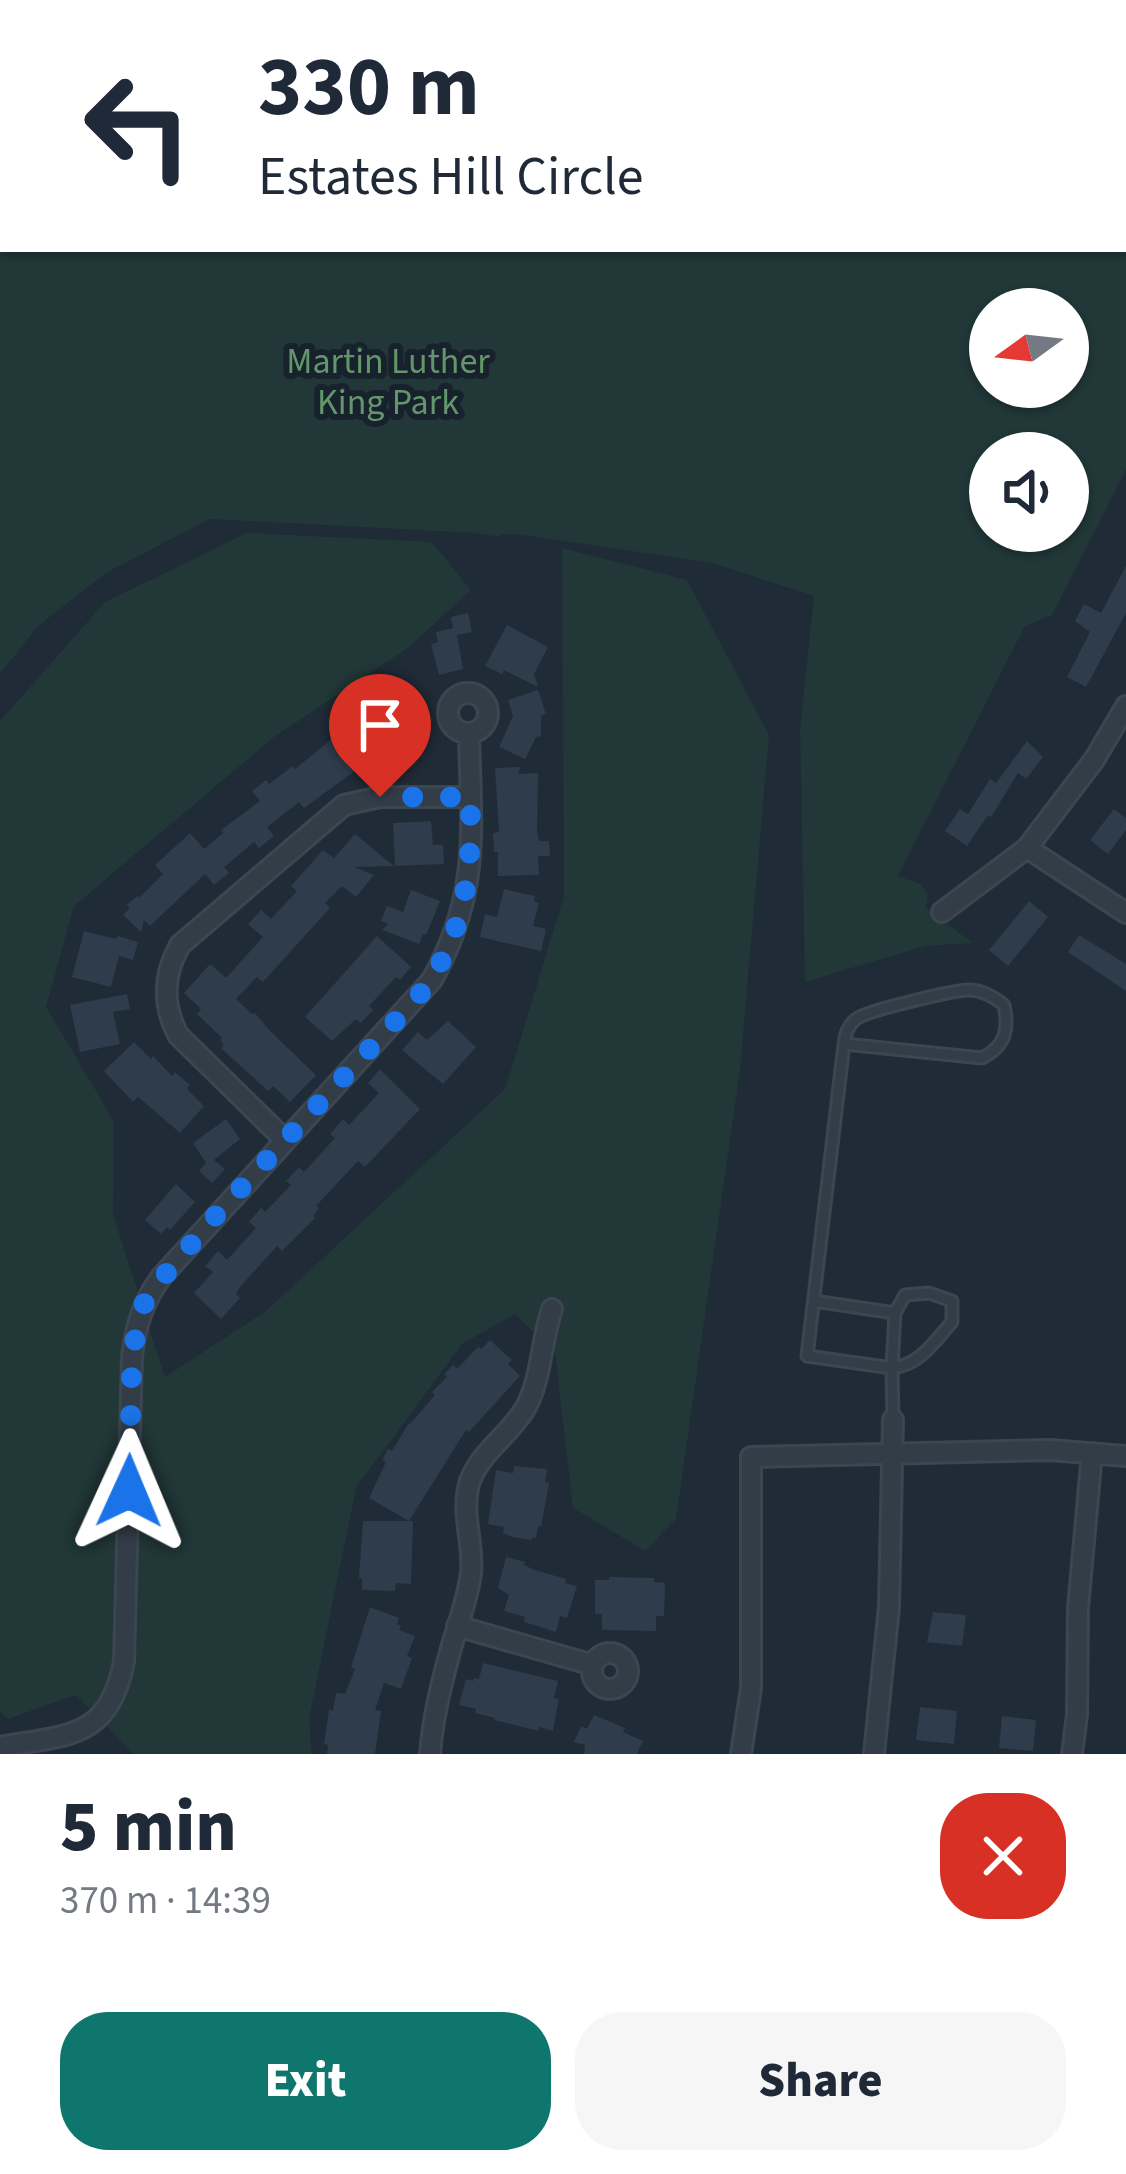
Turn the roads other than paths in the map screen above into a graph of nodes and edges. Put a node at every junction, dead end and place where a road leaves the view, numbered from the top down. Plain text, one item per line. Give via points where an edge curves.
1 (1126, 706) edge
2 (469, 734) dead end
3 (470, 797) junction
4 (1027, 848) junction
5 (942, 912) dead end
6 (1126, 913) edge
7 (844, 1045) junction
8 (285, 1140) junction
9 (814, 1301) junction
10 (552, 1309) dead end
11 (895, 1313) junction
12 (892, 1368) junction
13 (893, 1420) joint
14 (1092, 1453) junction
15 (892, 1454) junction
16 (1126, 1456) edge
17 (458, 1626) junction
18 (593, 1665) dead end
19 (0, 1747) edge
20 (430, 1754) edge
21 (740, 1754) edge
22 (874, 1754) edge
23 (1072, 1754) edge

1 - 4 street
2 - 3 street
3 - 8 street via 467,892 432,980
3 - 8 street via 344,805 172,959 166,1001 178,1035
4 - 5 street
4 - 6 street
7 - 7 lane via 855,1019 880,1009 969,990 1004,1004 1007,1035 982,1058
7 - 9 lane
8 - 19 street via 162,1276 140,1313 118,1688 108,1708 77,1732
9 - 11 lane
9 - 12 lane via 807,1356
10 - 17 street via 532,1394 471,1479 466,1527 473,1549
11 - 12 lane
11 - 12 lane via 905,1295 952,1301 952,1322 921,1357
12 - 13 lane
13 - 15 street
14 - 15 street
14 - 16 street
14 - 23 street
15 - 21 street via 751,1457 751,1688
15 - 22 street via 889,1607
17 - 18 street
17 - 20 street

